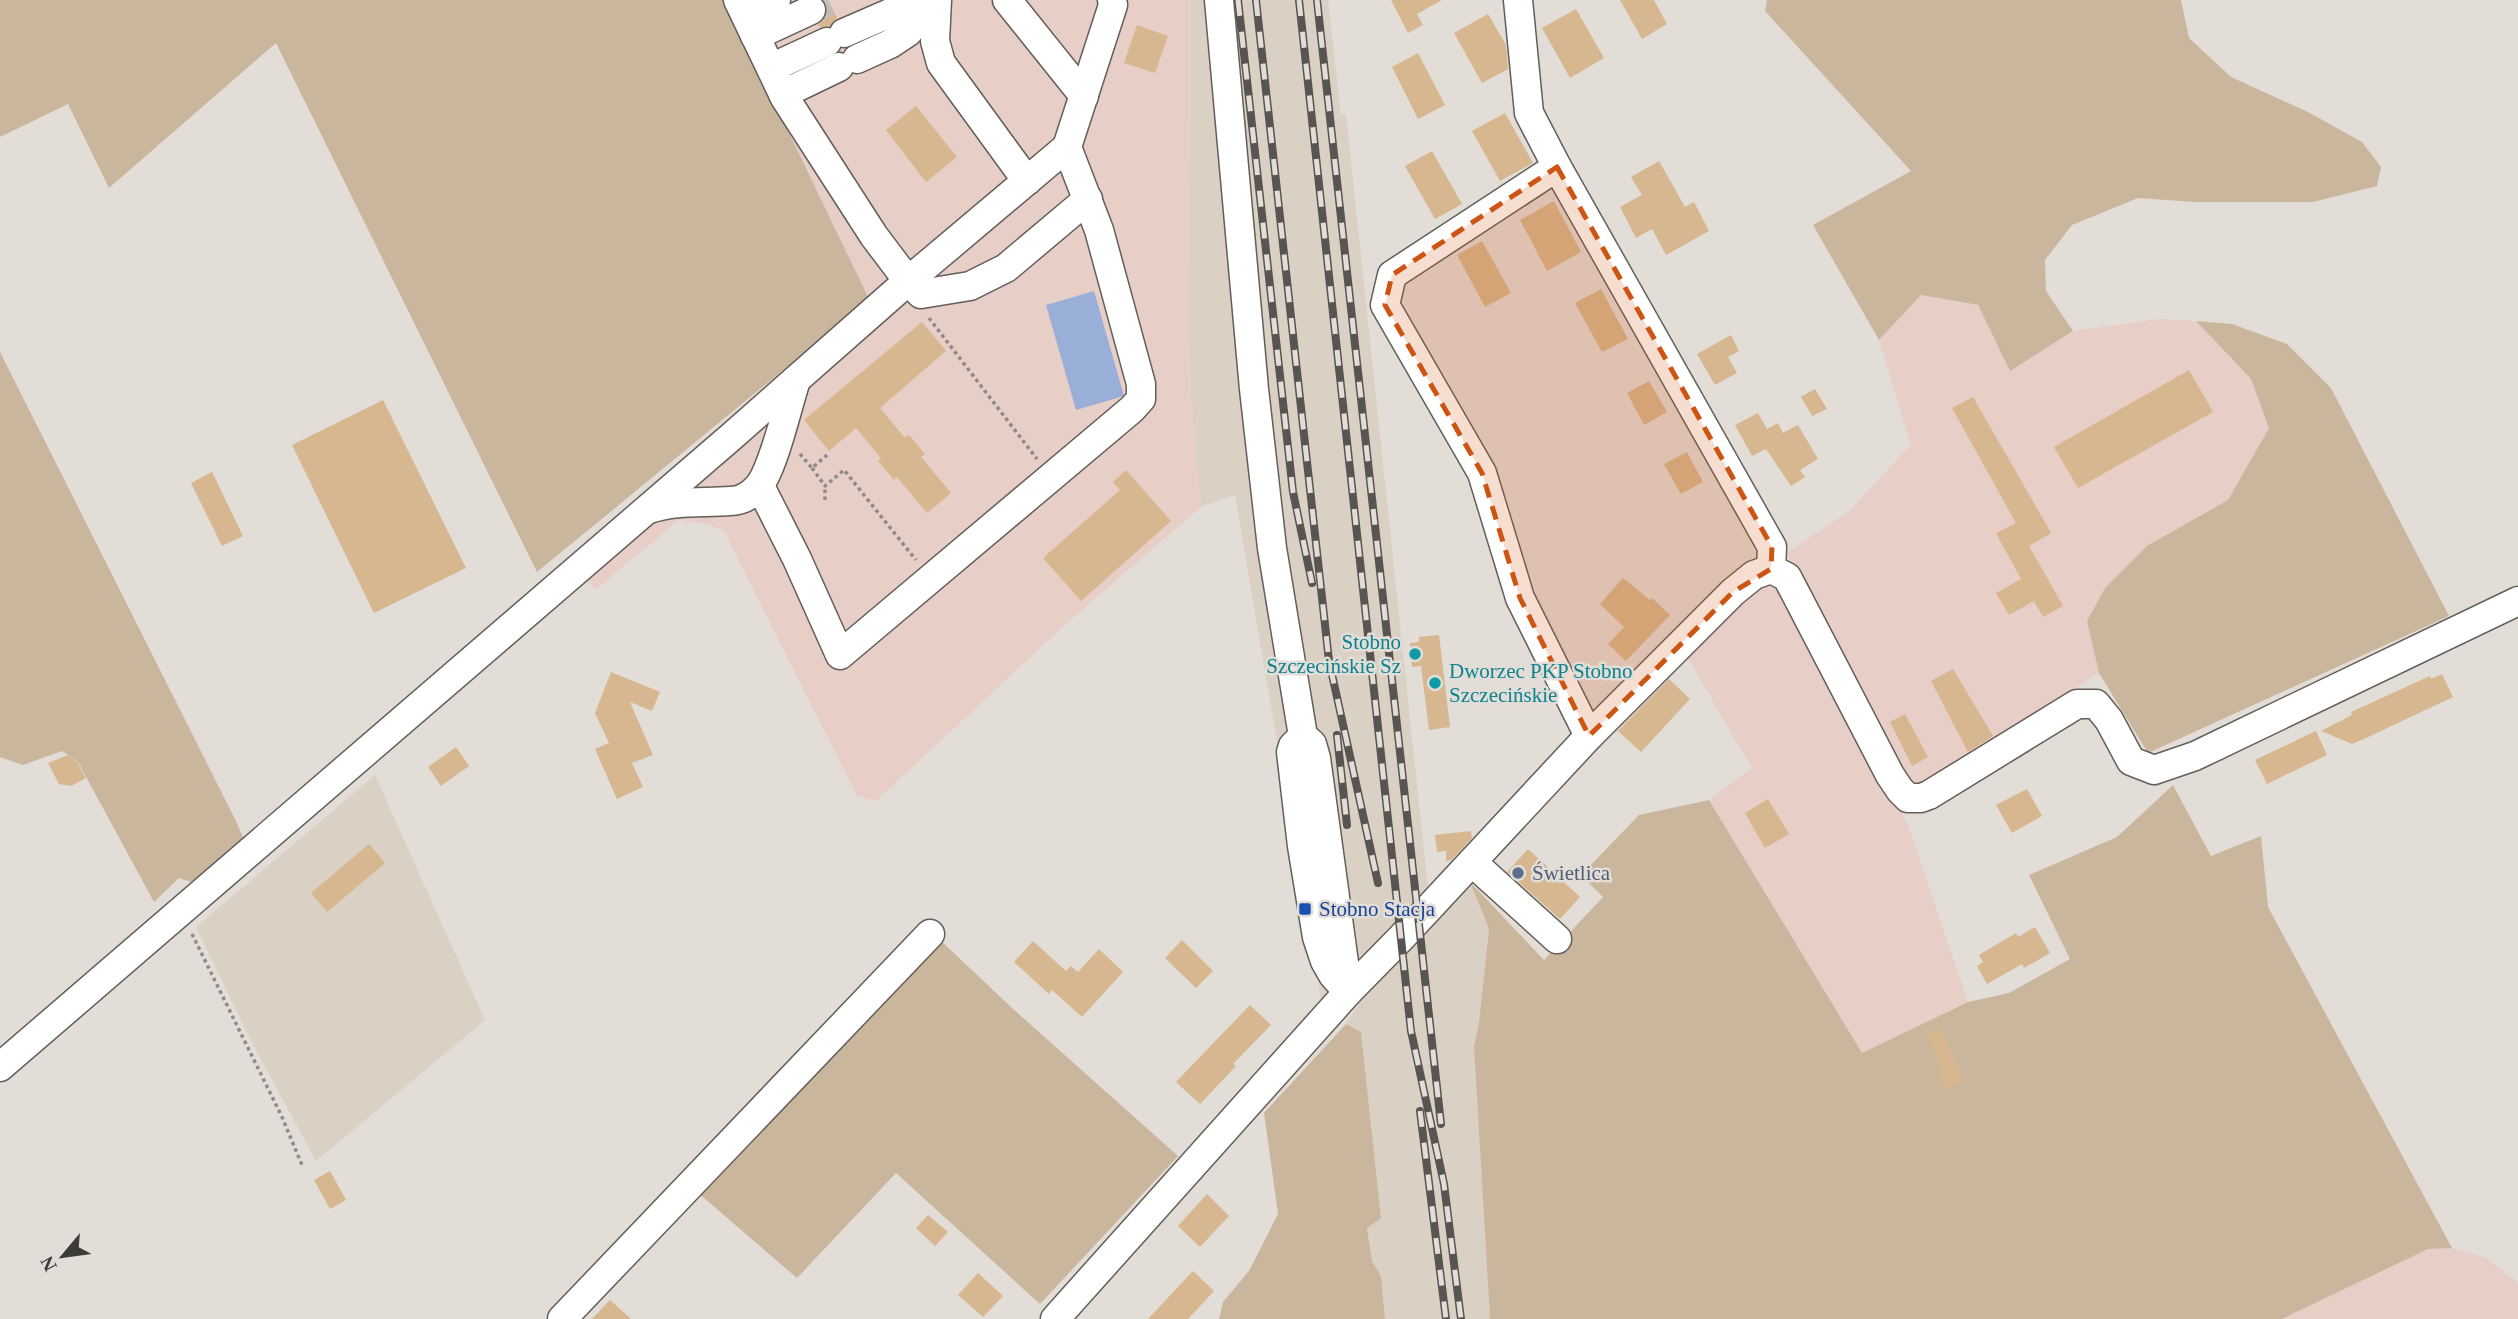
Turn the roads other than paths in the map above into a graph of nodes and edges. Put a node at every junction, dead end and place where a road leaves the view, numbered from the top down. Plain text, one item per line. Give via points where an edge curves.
1 (776, 0) edge
2 (920, 0) edge
3 (932, 0) edge
4 (937, 0) edge
5 (1007, 0) edge
6 (1112, 0) edge
7 (1219, 0) edge
8 (1518, 0) edge
9 (824, 4) tunnel mouth
10 (744, 10) edge
11 (771, 68) junction
12 (783, 94) junction
13 (1084, 96) junction
14 (1067, 147) junction
15 (1557, 167) junction
16 (1027, 181) junction
17 (1088, 199) junction
18 (914, 288) junction
19 (796, 379) junction
20 (781, 425) junction
21 (760, 485) junction
22 (640, 514) junction
23 (1771, 569) junction
24 (2518, 601) edge
25 (1589, 736) junction
26 (1472, 863) junction
27 (930, 934) dead end
28 (1557, 939) dead end
29 (1348, 992) junction
30 (0, 1067) edge
31 (562, 1319) edge
32 (1055, 1319) edge

1 - 10 street
2 - 11 street
3 - 12 street via 908,32 890,44
4 - 16 street via 935,41 941,63
5 - 13 street
6 - 13 street
7 - 29 street via 1272,548 1303,736 1312,744 1316,758
8 - 15 street via 1530,113
9 - 10 street
10 - 11 street
11 - 12 street
12 - 18 street via 874,236
13 - 14 street
14 - 16 street
14 - 17 street
15 - 23 street via 1772,547
15 - 25 street via 1392,275 1385,305 1482,473 1520,598
16 - 18 street
17 - 18 street via 1006,268 970,286
17 - 21 street via 1141,384 1141,399 840,655
18 - 19 street
18 - 20 street via 806,386
19 - 20 street
19 - 22 street
20 - 21 street
21 - 22 street via 735,501 666,505
22 - 30 street
23 - 24 street via 1787,577 1899,790 1908,797 1921,798 2077,704 2096,704 2131,761 2154,770 2208,750
23 - 25 street via 1754,575 1733,592
25 - 26 street
26 - 28 street
26 - 29 street
27 - 31 street
29 - 32 street

